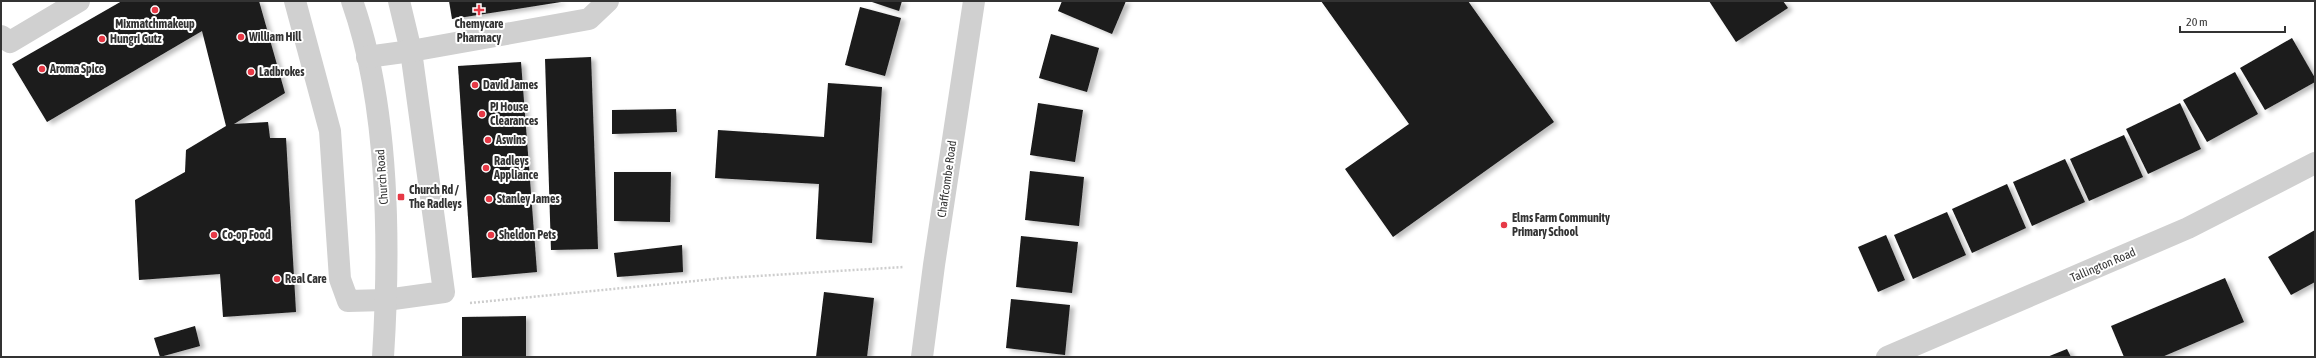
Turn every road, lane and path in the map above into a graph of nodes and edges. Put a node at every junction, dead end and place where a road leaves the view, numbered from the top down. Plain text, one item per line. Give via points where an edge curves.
1 (79, 1) edge
2 (295, 1) edge
3 (352, 1) edge
4 (399, 1) edge
5 (608, 1) edge
6 (974, 1) edge
7 (1, 36) edge
8 (411, 51) junction
9 (367, 56) junction
10 (2315, 163) edge
11 (934, 265) junction
12 (386, 300) junction
13 (463, 304) dead end
14 (383, 357) edge
15 (922, 357) edge
16 (1887, 357) edge

1 - 7 street via 10,42
2 - 12 street via 330,131 340,279 348,301
3 - 9 street, Church Road
4 - 8 street
5 - 8 street via 589,19
6 - 11 street, Chaffcombe Road
8 - 9 street
8 - 12 street via 444,292
9 - 12 street, Church Road via 379,133 385,211
10 - 16 street, Tallington Road via 2188,228
11 - 13 path via 725,278
11 - 15 street, Chaffcombe Road
12 - 14 street, Church Road

